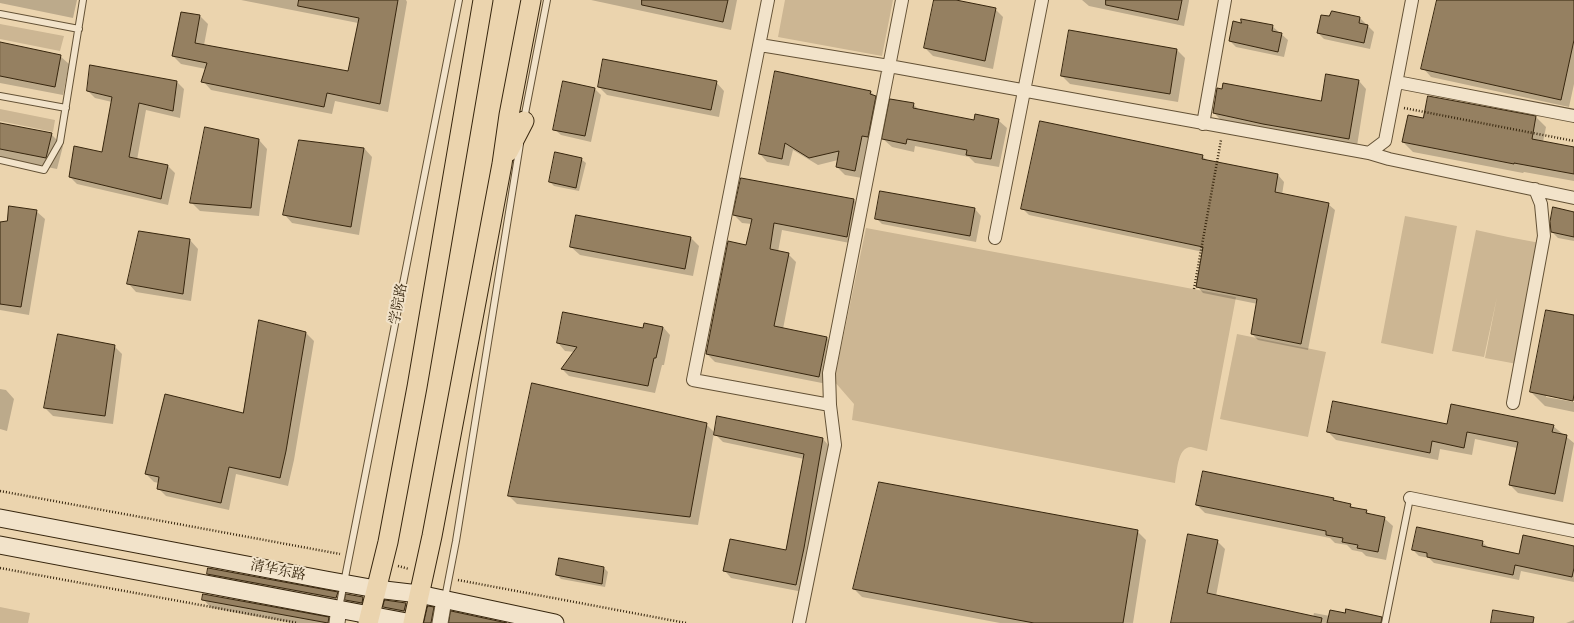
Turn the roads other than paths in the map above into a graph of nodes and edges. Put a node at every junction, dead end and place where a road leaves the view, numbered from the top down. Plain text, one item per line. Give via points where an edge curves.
1 (83, 0) edge
2 (459, 0) edge
3 (472, 0) edge
4 (483, 0) edge
5 (531, 0) edge
6 (547, 0) edge
7 (768, 0) edge
8 (902, 0) edge
9 (1042, 0) edge
10 (1225, 0) edge
11 (1412, 0) edge
12 (0, 14) edge
13 (479, 21) junction
14 (79, 29) junction
15 (760, 45) junction
16 (889, 66) junction
17 (1396, 82) junction
18 (1025, 91) junction
19 (0, 96) edge
20 (66, 108) junction
21 (1574, 116) edge
22 (524, 121) junction
23 (1203, 124) junction
24 (1369, 153) junction
25 (0, 160) edge
26 (502, 164) junction
27 (1535, 189) junction
28 (1574, 198) edge
29 (995, 238) dead end
30 (1513, 403) dead end
31 (830, 405) junction
32 (1410, 498) joint
33 (0, 518) edge
34 (1574, 532) edge
35 (0, 545) edge
36 (344, 583) junction
37 (376, 589) junction
38 (419, 594) junction
39 (444, 600) junction
40 (338, 616) edge
41 (369, 619) edge
42 (412, 623) edge
43 (440, 623) edge
44 (555, 623) edge
45 (799, 623) edge
46 (1385, 623) edge

1 - 14 lane
2 - 36 lane, 学院路
3 - 13 main road
4 - 13 main road
5 - 26 main road
6 - 22 lane
7 - 15 street
8 - 16 street
9 - 18 street
10 - 23 street
11 - 17 street
12 - 14 lane
13 - 37 main road via 417,387 388,542
14 - 20 lane
15 - 16 street
15 - 31 street via 693,380
16 - 18 street
16 - 31 street via 829,373
17 - 21 street
17 - 24 street via 1385,141
18 - 23 street
18 - 29 street
19 - 20 lane
20 - 25 lane via 60,142 44,170
22 - 26 main road
22 - 39 lane via 456,541
23 - 24 street
24 - 27 street
26 - 38 main road
27 - 28 street
27 - 30 street via 1541,204 1544,236
31 - 45 street via 835,446
32 - 34 street
32 - 46 lane
33 - 36 main road, 清华东路
35 - 40 main road, 清华东路
36 - 37 main road, 清华东路
36 - 40 lane, 学院路
37 - 38 main road, 清华东路
37 - 41 main road
38 - 39 main road, 清华东路
38 - 42 main road
39 - 43 street
39 - 44 main road, 清华东路
40 - 41 main road, 清华东路
41 - 42 main road, 清华东路

